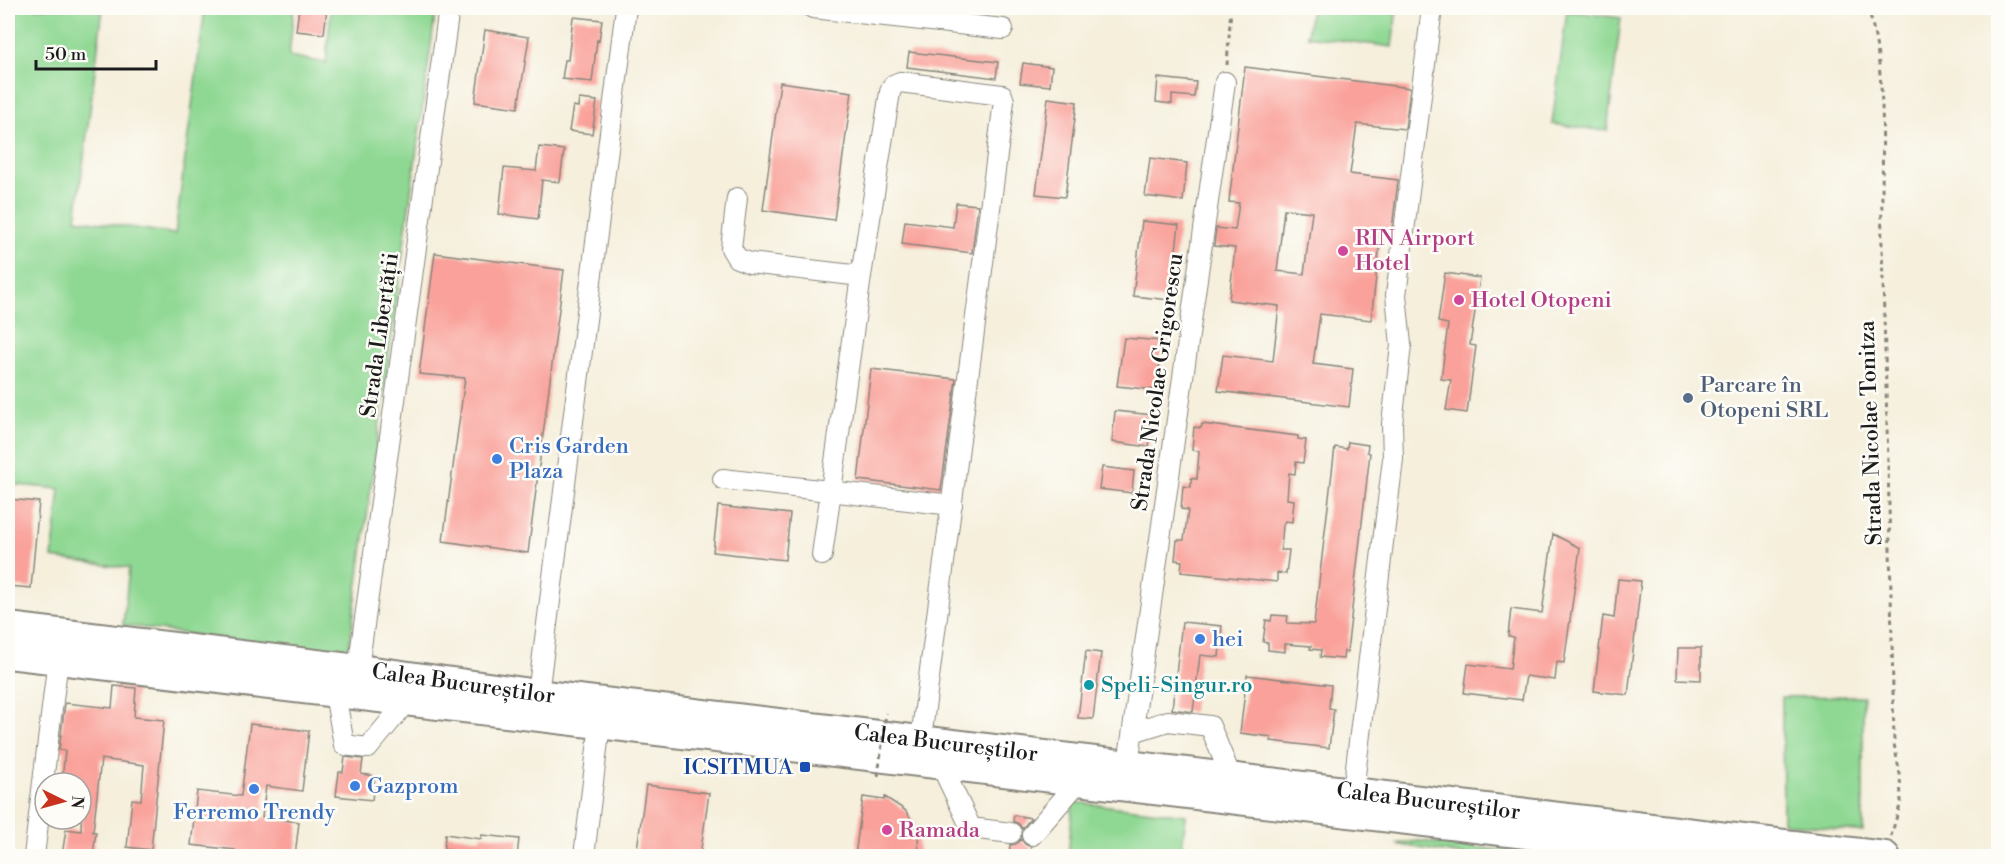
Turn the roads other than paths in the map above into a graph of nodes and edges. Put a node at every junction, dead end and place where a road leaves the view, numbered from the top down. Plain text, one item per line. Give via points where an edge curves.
1 (449, 8) edge
2 (626, 8) edge
3 (813, 8) edge
4 (1432, 8) edge
5 (1003, 29) dead end
6 (1226, 82) road end
7 (737, 198) dead end
8 (861, 276) junction
9 (723, 479) dead end
10 (831, 491) junction
11 (952, 505) junction
12 (822, 555) dead end
13 (8, 627) edge
14 (8, 654) edge
15 (58, 659) junction
16 (358, 669) junction
17 (335, 693) junction
18 (538, 694) junction
19 (408, 701) junction
20 (600, 724) junction
21 (1132, 732) junction
22 (921, 739) junction
23 (1128, 764) junction
24 (941, 765) junction
25 (1231, 777) junction
26 (1080, 780) junction
27 (1353, 792) junction
28 (1011, 833) dead end
29 (1032, 835) dead end
30 (1887, 850) edge
31 (34, 856) edge
32 (584, 856) edge
33 (1710, 856) edge

1 - 16 street, Strada Libertății
2 - 18 street
3 - 5 street
4 - 27 street via 1396,295 1401,345 1392,424 1393,459
6 - 21 street, Strada Nicolae Grigorescu
7 - 8 street via 731,248 737,258 750,263
8 - 10 street
8 - 11 street via 893,85 900,82 1002,95
9 - 10 street
10 - 11 street
10 - 12 street
11 - 22 street
13 - 16 highway, Calea Bucureștilor
14 - 15 highway, Calea Bucureștilor
15 - 17 highway, Calea Bucureștilor
15 - 31 street
16 - 18 highway, Calea Bucureștilor
17 - 19 highway, Calea Bucureștilor
17 - 19 street via 344,745 368,748
18 - 22 highway, Calea Bucureștilor
19 - 20 highway, Calea Bucureștilor
20 - 24 highway, Calea Bucureștilor
20 - 32 street
21 - 23 street, Strada Nicolae Grigorescu
21 - 25 street via 1168,721 1210,726
22 - 23 highway, Calea Bucureștilor
23 - 25 highway, Calea Bucureștilor
24 - 26 highway, Calea Bucureștilor
24 - 28 street via 970,828
25 - 27 highway, Calea Bucureștilor
26 - 29 street
26 - 33 highway, Calea Bucureștilor
27 - 30 highway, Calea Bucureștilor

